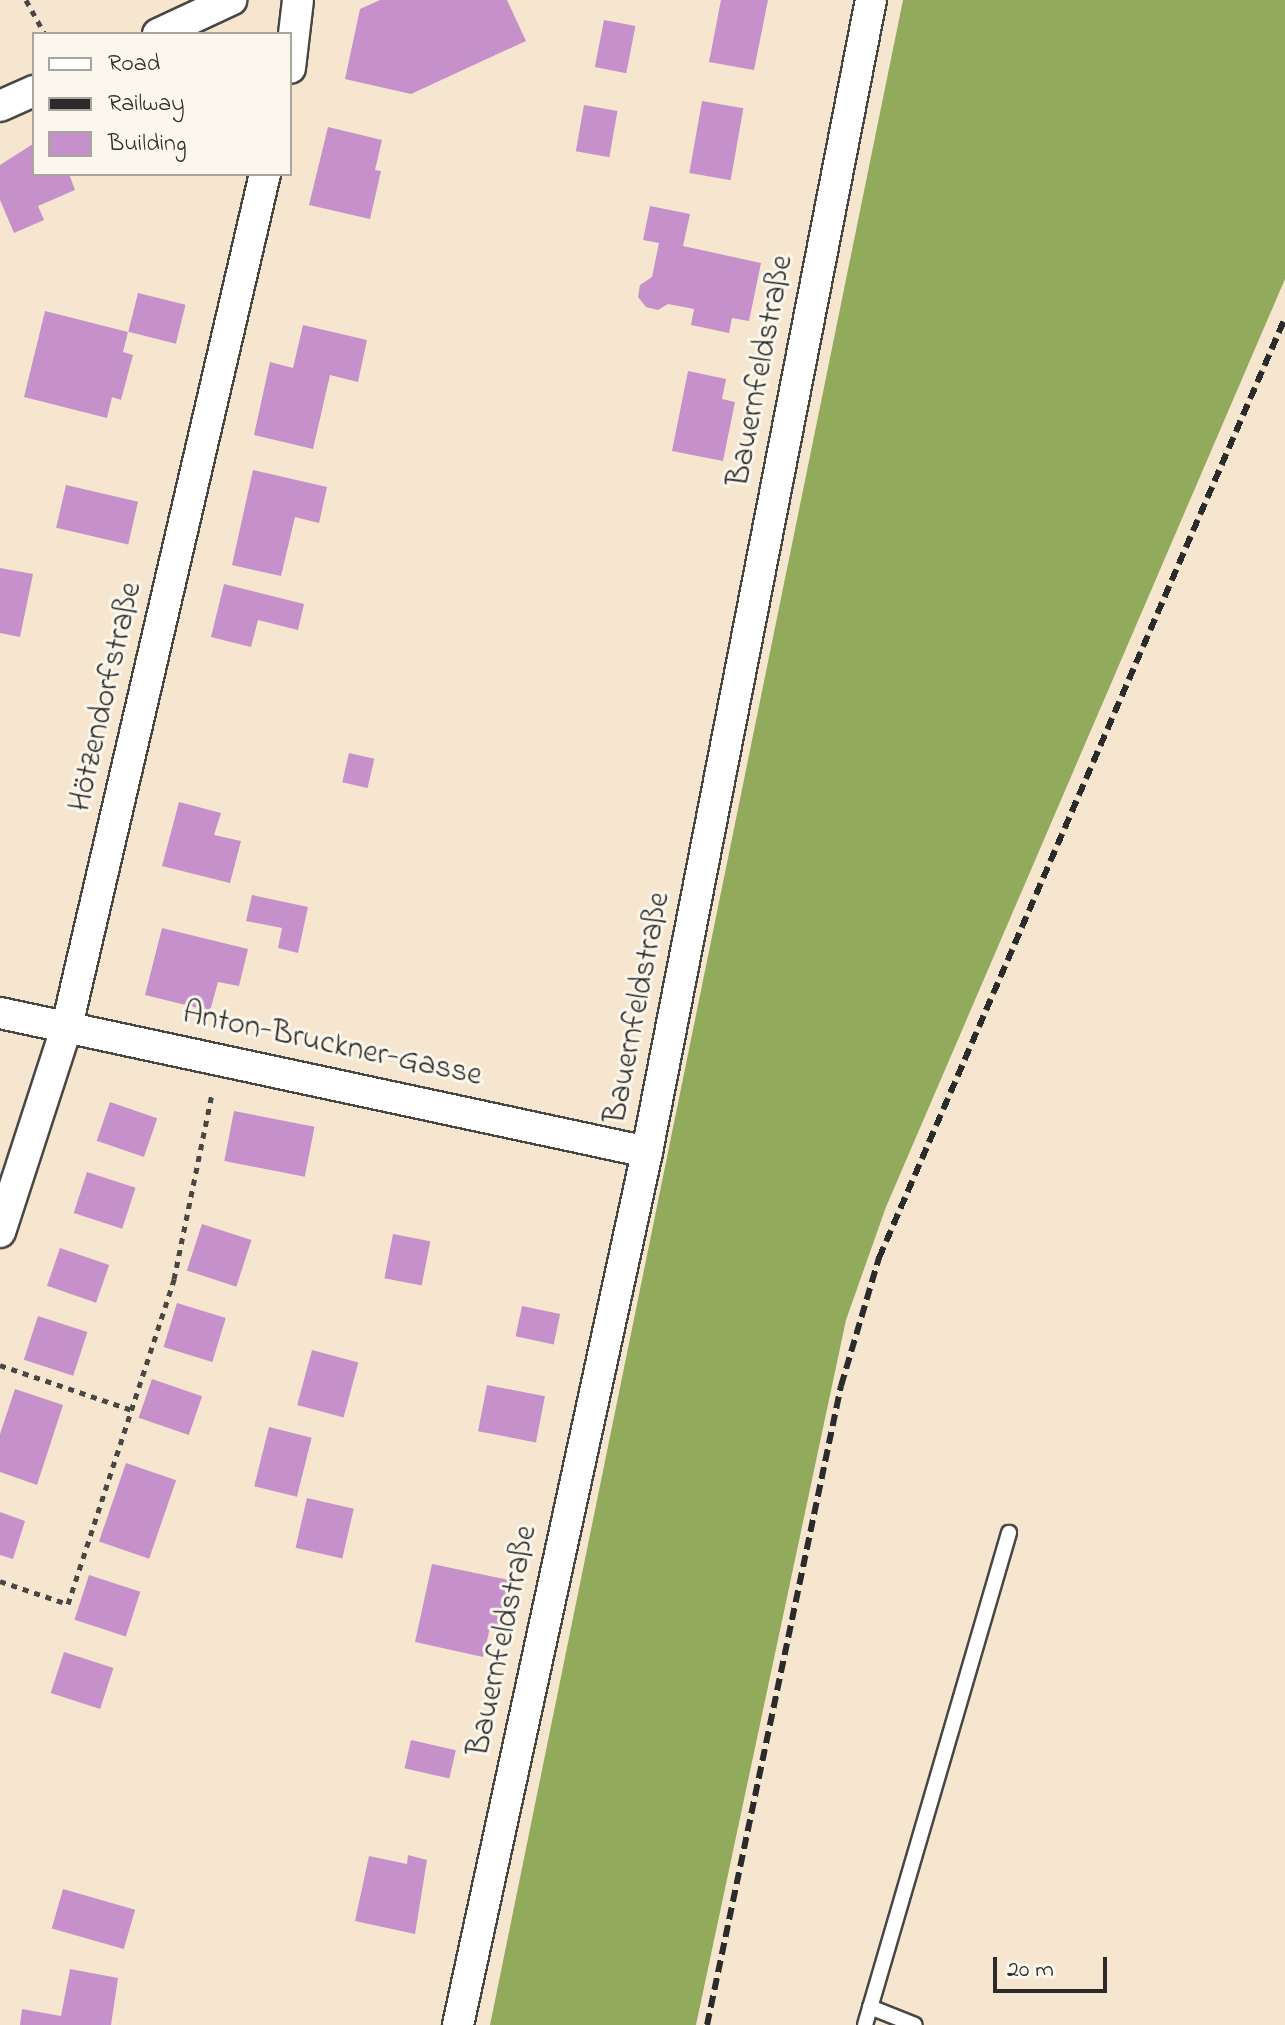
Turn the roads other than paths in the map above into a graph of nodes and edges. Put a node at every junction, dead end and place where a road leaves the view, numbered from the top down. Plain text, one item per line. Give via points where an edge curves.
1 (231, 0) edge
2 (298, 0) edge
3 (871, 0) edge
4 (162, 32) edge
5 (292, 51) edge
6 (32, 92) edge
7 (0, 106) edge
8 (265, 176) edge
9 (0, 1013) edge
10 (67, 1026) junction
11 (647, 1152) junction
12 (0, 1232) edge
13 (1009, 1533) dead end
14 (870, 2007) junction
15 (458, 2025) edge
16 (865, 2025) edge
17 (915, 2025) edge

1 - 4 street
2 - 5 street
3 - 11 street, Bauernfeldstraße
6 - 7 street
8 - 10 street, Hötzendorfstraße
9 - 10 street, Anton-Bruckner-Gasse
10 - 11 street, Anton-Bruckner-Gasse
10 - 12 street, Hötzendorfstraße
11 - 15 street, Bauernfeldstraße
13 - 14 lane
14 - 16 lane
14 - 17 lane

